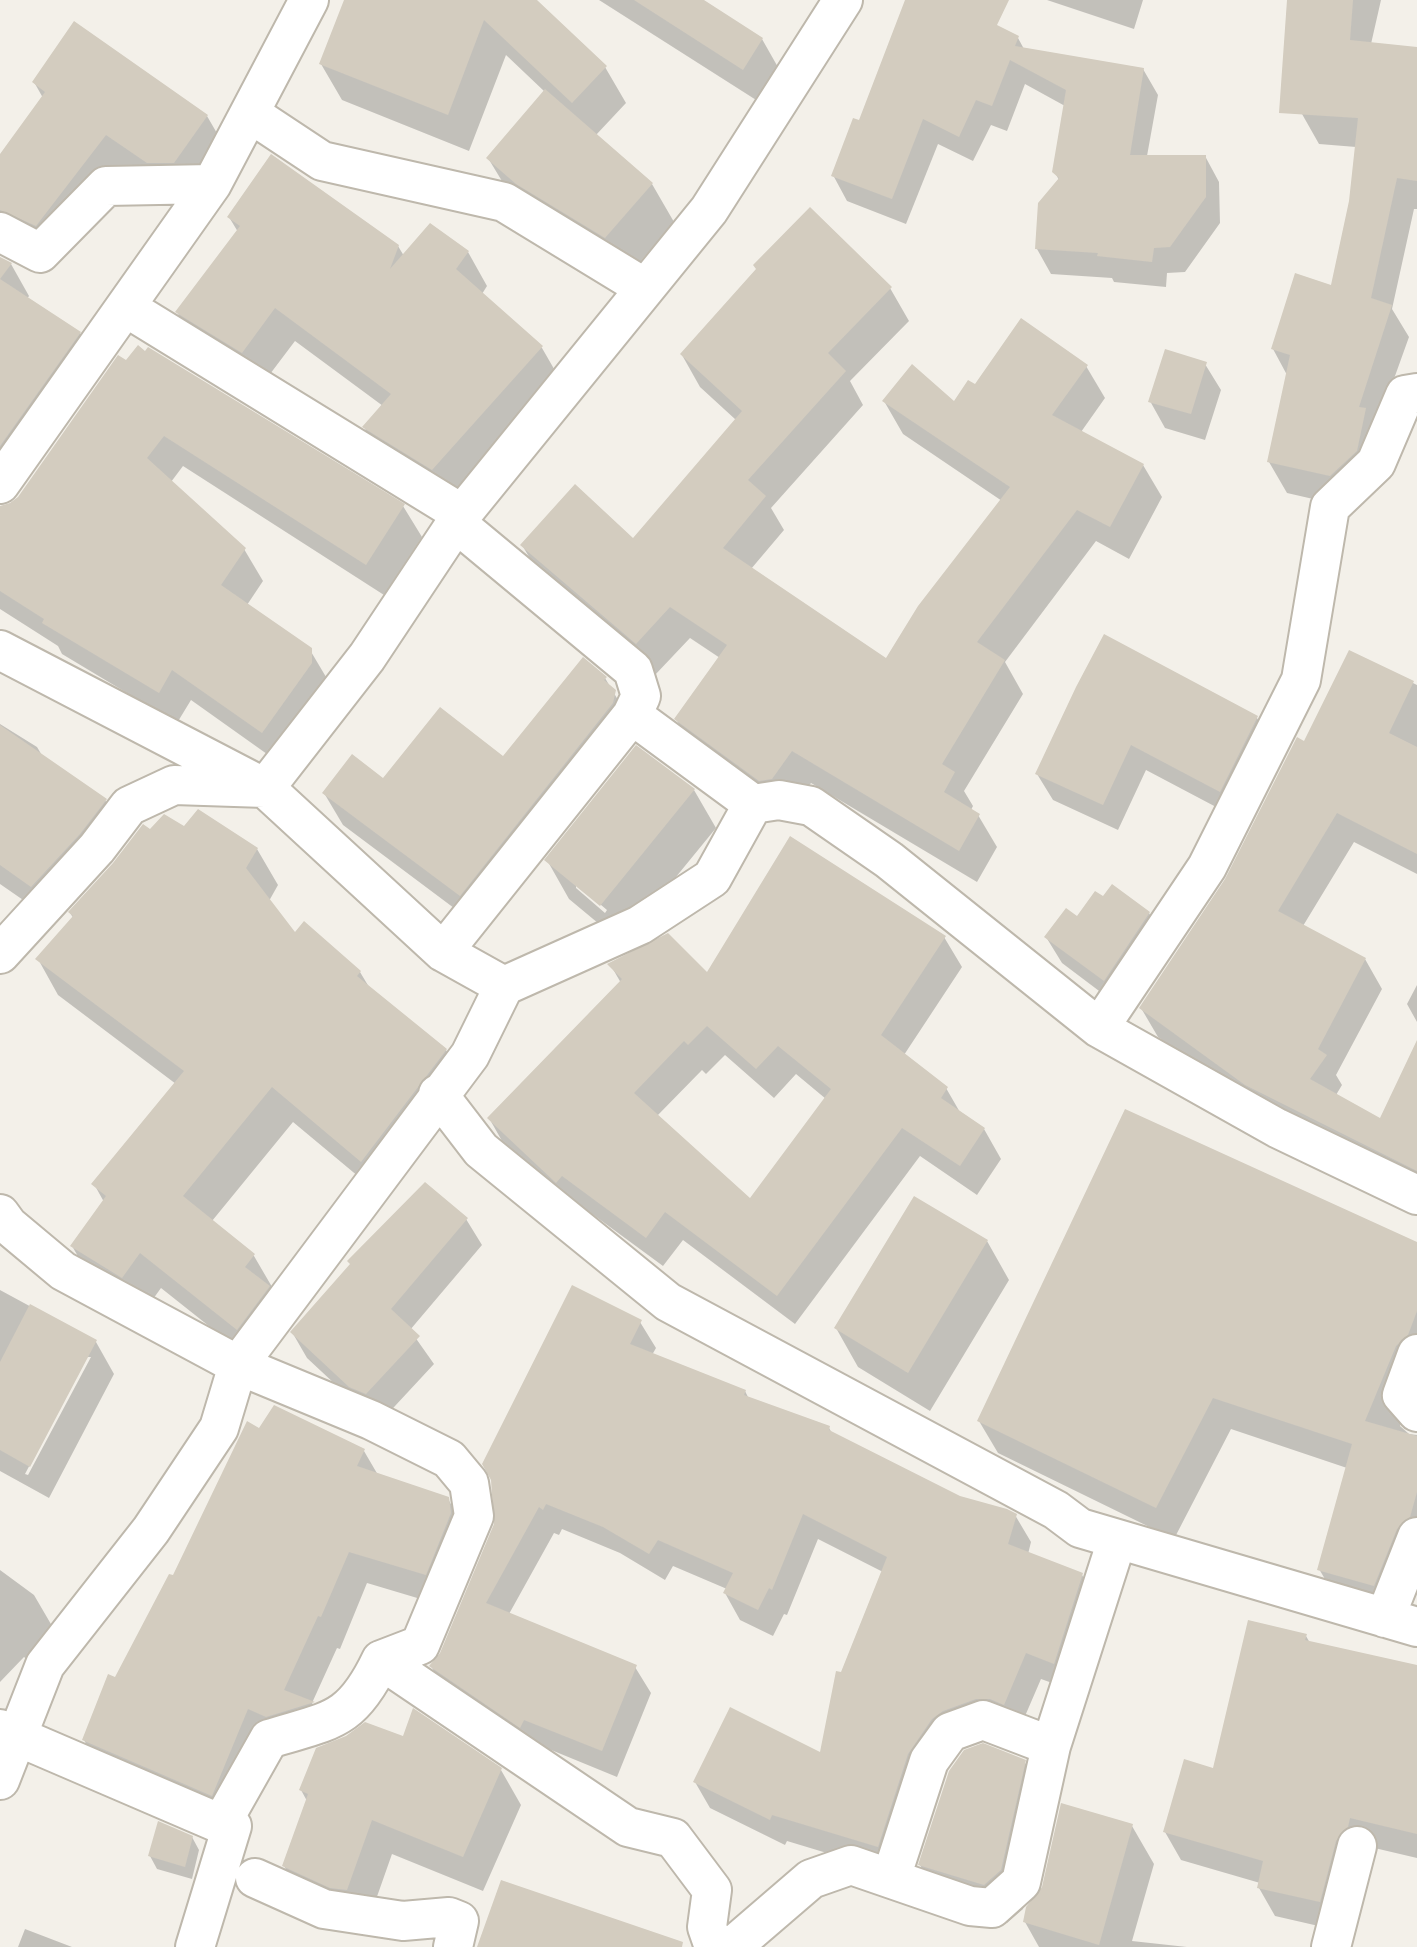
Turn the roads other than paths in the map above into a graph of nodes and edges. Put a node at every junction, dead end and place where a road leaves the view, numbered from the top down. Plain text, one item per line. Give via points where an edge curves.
1 (309, 0) edge
2 (843, 0) edge
3 (251, 114) junction
4 (212, 184) junction
5 (0, 232) edge
6 (645, 288) junction
7 (127, 308) junction
8 (1417, 393) edge
9 (0, 484) edge
10 (459, 518) junction
11 (0, 650) edge
12 (632, 715) junction
13 (265, 788) junction
14 (753, 804) junction
15 (443, 952) junction
16 (0, 954) edge
17 (503, 986) junction
18 (1099, 1028) junction
19 (438, 1094) junction
20 (1417, 1195) edge
21 (0, 1214) edge
22 (1417, 1354) edge
23 (238, 1365) junction
24 (1417, 1412) edge
25 (1417, 1537) edge
26 (1117, 1540) junction
27 (1401, 1622) edge
28 (381, 1660) junction
29 (9, 1732) edge
30 (1051, 1746) junction
31 (0, 1780) edge
32 (227, 1825) junction
33 (1357, 1846) dead end
34 (255, 1878) junction
35 (891, 1878) junction
36 (197, 1935) edge
37 (453, 1947) edge
38 (714, 1947) edge
39 (732, 1947) edge
40 (1331, 1947) edge

1 - 3 street
2 - 6 street via 709,209
3 - 4 street
3 - 6 street via 322,160 504,202
4 - 5 street via 106,186 40,253
4 - 7 street
6 - 10 street
7 - 9 street
7 - 10 street
8 - 18 street via 1405,395 1376,463 1330,507 1301,680 1207,867
10 - 12 street via 633,670 641,696
10 - 13 street via 367,657
11 - 13 street
12 - 14 street
12 - 15 street
13 - 15 street
13 - 16 street via 174,785 129,806
14 - 17 street via 712,878 640,925
14 - 18 street via 779,800 811,806 888,860
15 - 17 street
17 - 19 street via 470,1055
18 - 20 street via 1277,1128
19 - 23 street
19 - 26 street via 481,1150 668,1302 1056,1510 1080,1528
21 - 23 street via 63,1272
22 - 24 street via 1402,1395
23 - 28 street via 371,1420 449,1459 469,1483 474,1516 420,1645
23 - 29 street via 219,1428 151,1530 46,1665
25 - 27 street
26 - 27 street
26 - 30 street
28 - 32 street via 368,1688 341,1716 269,1739
28 - 38 street via 628,1827 673,1838 712,1890 707,1927
29 - 31 street
29 - 32 street
30 - 35 street via 983,1720 950,1731 929,1761
30 - 35 street via 1021,1882 992,1908 970,1906
32 - 34 street via 248,1838
32 - 36 street
33 - 40 street
34 - 36 street
34 - 37 street via 324,1909 403,1921 449,1917 459,1921
35 - 39 street via 851,1865 811,1879

